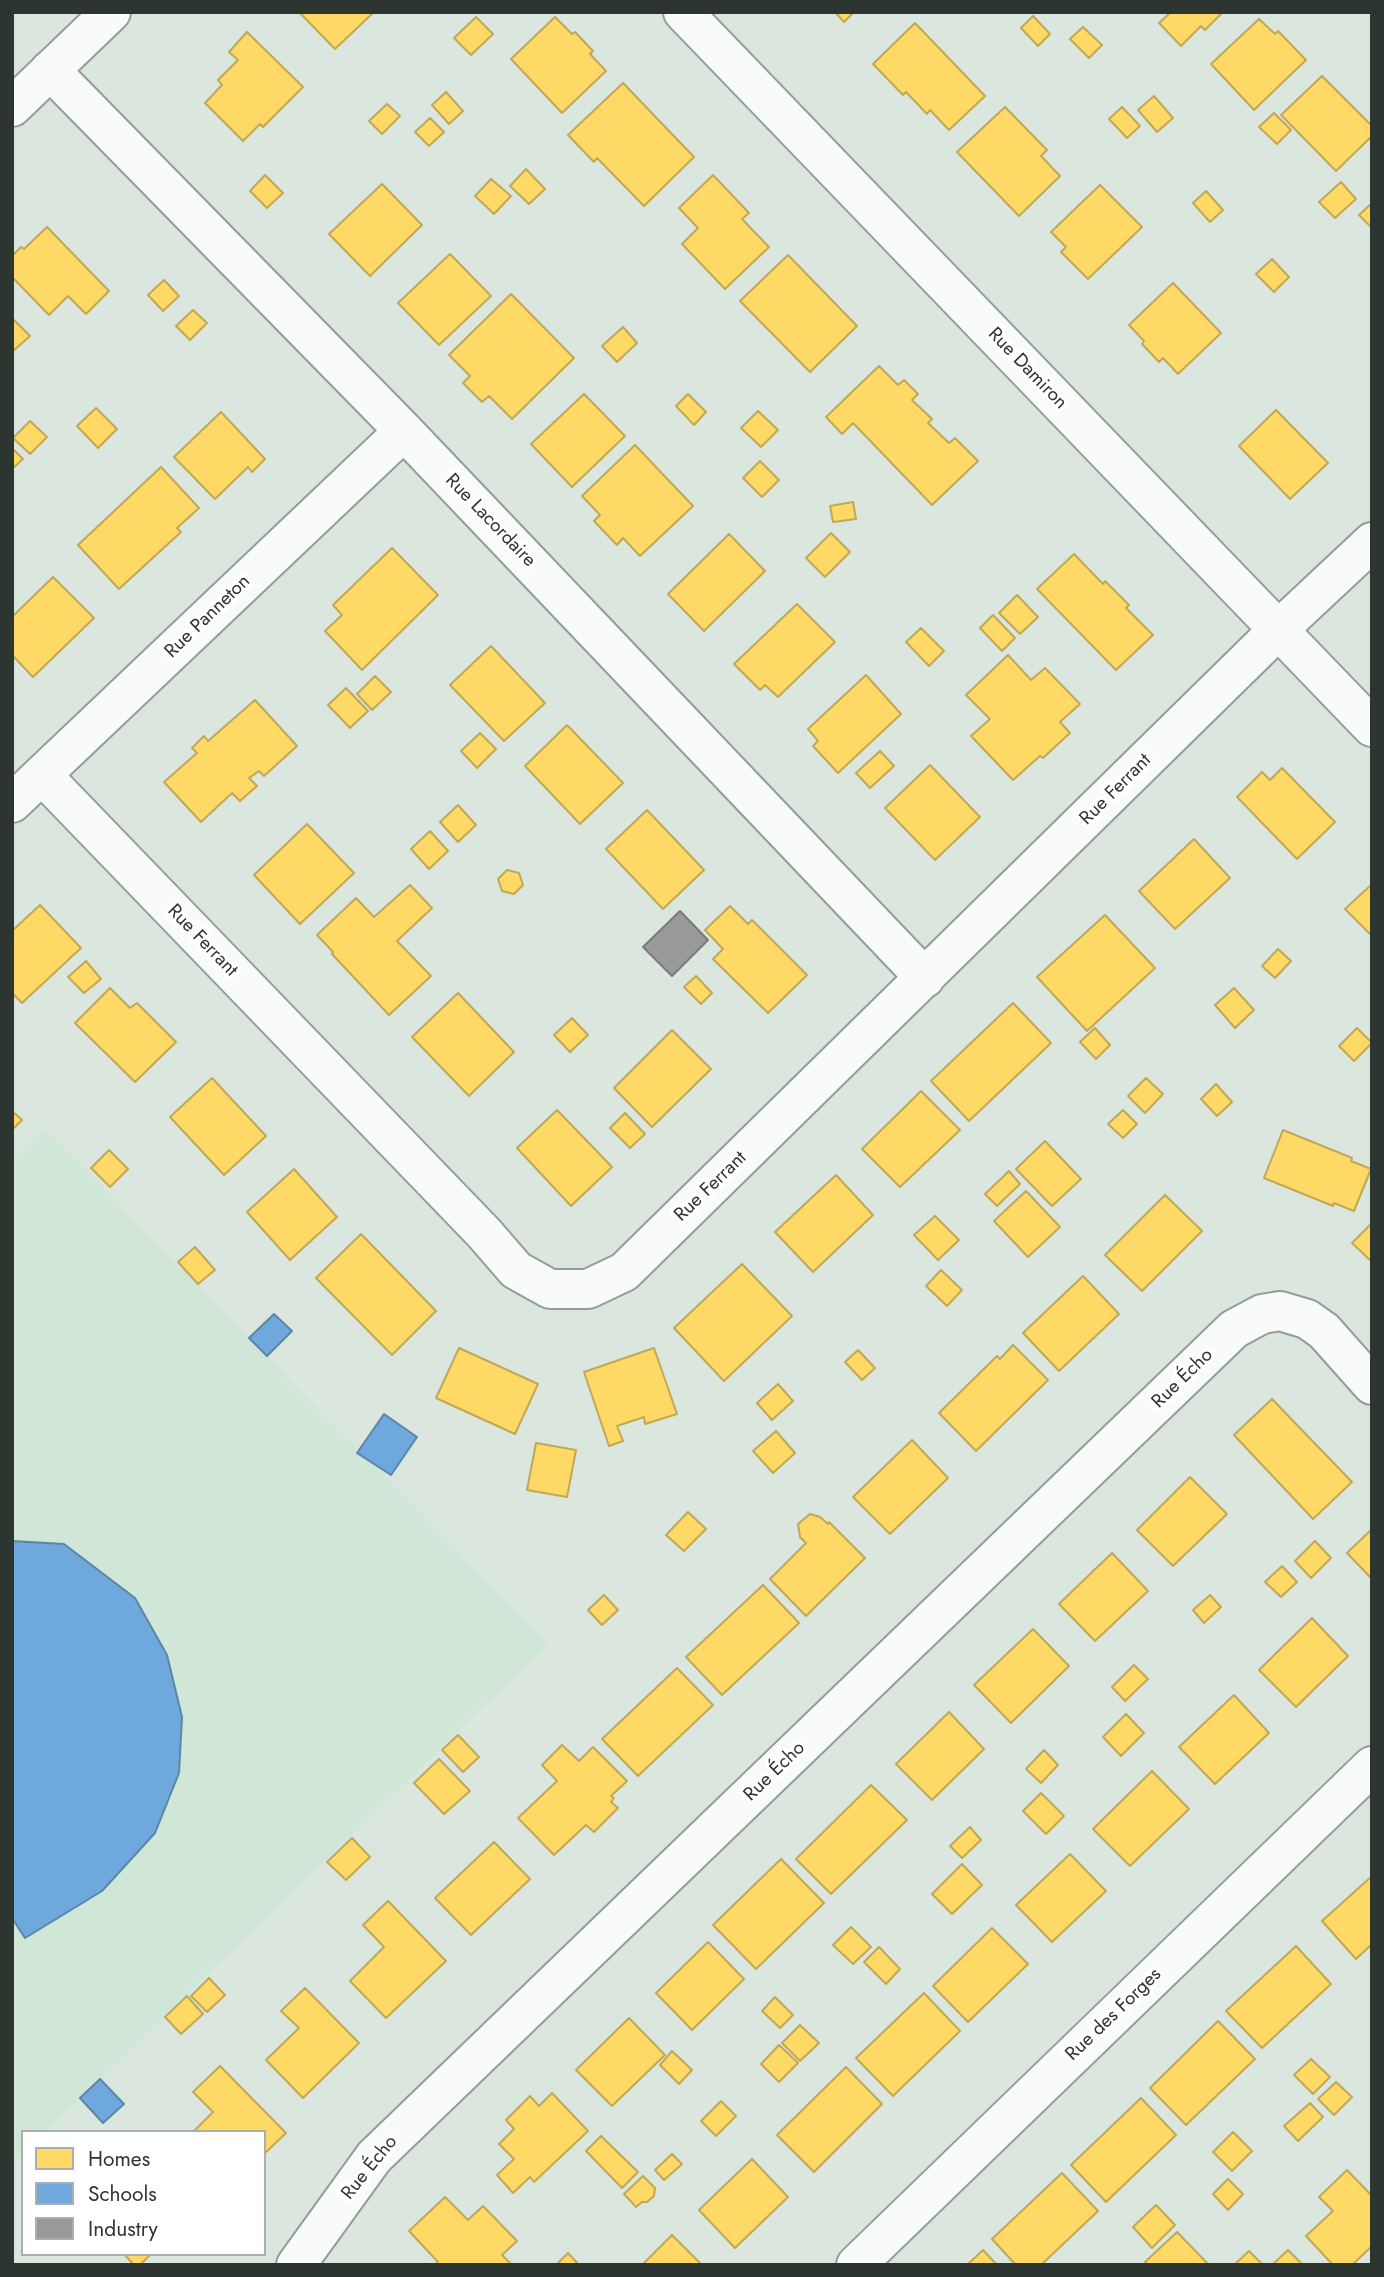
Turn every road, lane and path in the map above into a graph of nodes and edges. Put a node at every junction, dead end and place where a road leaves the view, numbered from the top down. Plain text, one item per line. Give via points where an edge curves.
1 (111, 12) edge
2 (683, 12) edge
3 (50, 70) junction
4 (12, 107) edge
5 (404, 430) junction
6 (1372, 542) edge
7 (1279, 630) junction
8 (1372, 727) edge
9 (42, 775) junction
10 (12, 803) edge
11 (925, 978) junction
12 (1372, 1385) edge
13 (1372, 1766) edge
14 (307, 2260) edge
15 (856, 2265) edge

1 - 3 street
2 - 7 street, Rue Damiron
3 - 4 street
3 - 5 street, Rue Lacordaire
5 - 9 street, Rue Panneton
5 - 11 street, Rue Lacordaire
6 - 7 street, Rue Ferrant
7 - 8 street, Rue Damiron
7 - 11 street, Rue Ferrant
9 - 10 street, Rue Panneton
9 - 11 street, Rue Ferrant via 516,1270 550,1289 589,1289 624,1272
12 - 14 street, Rue Écho via 1324,1331 1307,1319 1280,1311 1262,1314 1234,1329 374,2157
13 - 15 street, Rue des Forges

